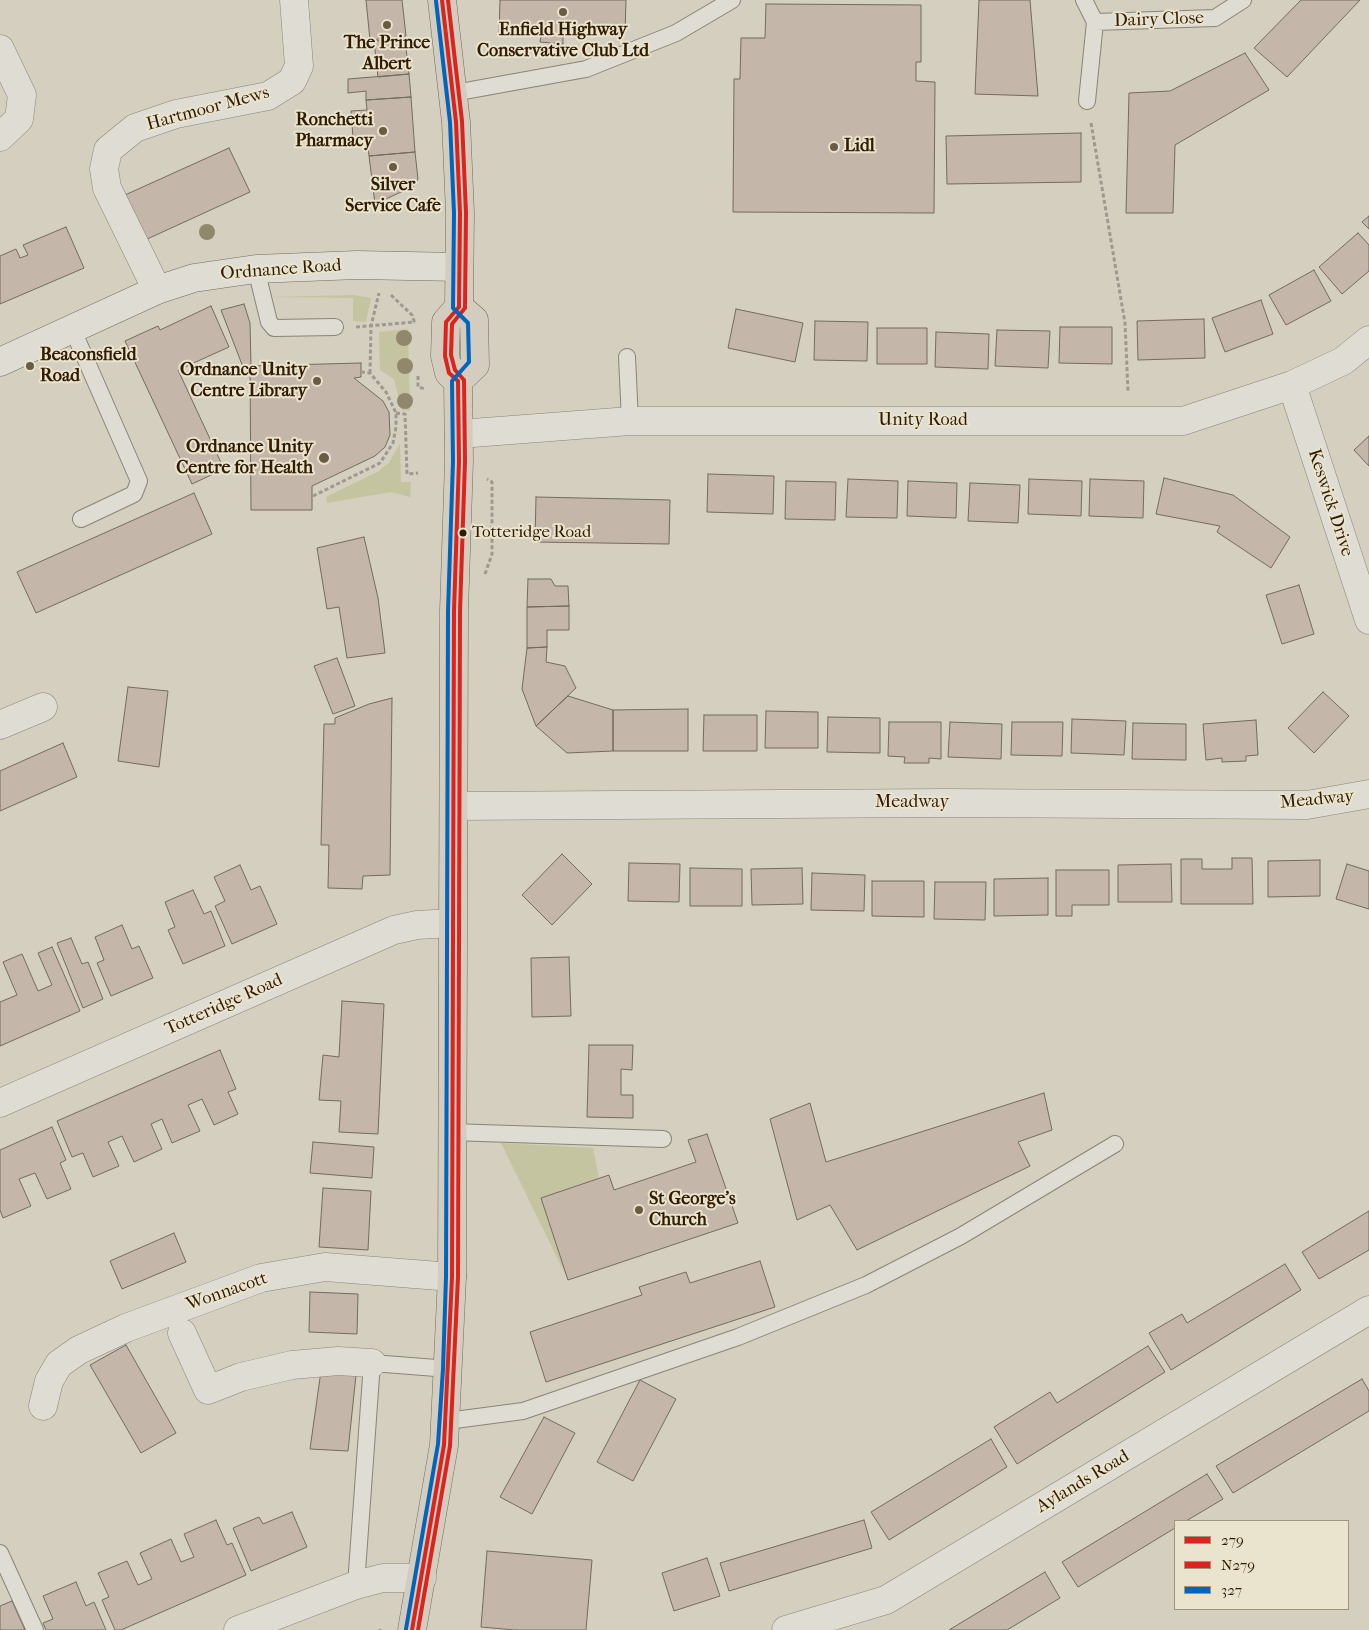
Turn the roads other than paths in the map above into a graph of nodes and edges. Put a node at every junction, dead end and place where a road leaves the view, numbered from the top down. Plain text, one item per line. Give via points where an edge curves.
1 (294, 0) edge
2 (442, 0) edge
3 (732, 0) edge
4 (1084, 0) edge
5 (1243, 0) edge
6 (1096, 22) junction
7 (0, 49) edge
8 (454, 93) junction
9 (1087, 101) road end
10 (0, 137) edge
11 (459, 267) junction
12 (256, 269) junction
13 (158, 290) junction
14 (335, 327) road end
15 (72, 328) junction
16 (1369, 340) edge
17 (627, 357) dead end
18 (0, 362) edge
19 (1292, 385) junction
20 (630, 422) junction
21 (459, 434) junction
22 (81, 520) dead end
23 (1369, 620) edge
24 (43, 707) dead end
25 (0, 725) edge
26 (1369, 794) edge
27 (454, 806) junction
28 (452, 923) junction
29 (0, 1103) edge
30 (451, 1132) junction
31 (663, 1139) dead end
32 (1115, 1144) dead end
33 (452, 1277) junction
34 (1369, 1310) edge
35 (182, 1333) dead end
36 (372, 1363) junction
37 (449, 1369) junction
38 (43, 1406) dead end
39 (446, 1421) junction
40 (0, 1552) edge
41 (422, 1578) junction
42 (356, 1585) junction
43 (35, 1630) edge
44 (238, 1630) edge
45 (412, 1630) edge
46 (786, 1630) edge

1 - 13 street, Hartmoor Mews via 299,66 292,81 268,96 176,114 135,128 108,150 104,169 107,188
2 - 8 main road
3 - 8 lane via 676,33 586,69
4 - 6 lane, Dairy Close
5 - 6 lane, Dairy Close via 1215,18
6 - 9 lane
7 - 10 street via 22,95 19,119
8 - 11 main road via 460,213
11 - 12 street, Ordnance Road via 357,265
11 - 21 main road via 459,306 446,322 445,356 449,372 458,381
12 - 13 street, Ordnance Road via 194,278
12 - 14 lane via 269,322 274,328
13 - 15 street, Ordnance Road
15 - 18 street, Ordnance Road
15 - 22 lane via 139,481 134,494
16 - 19 street, Unity Road via 1343,361
17 - 20 lane
19 - 20 street, Unity Road via 1183,421
19 - 23 street, Keswick Drive
20 - 21 street, Unity Road
21 - 27 main road via 454,611
24 - 25 street
26 - 27 street, Meadway via 1307,805
27 - 28 main road
28 - 29 street, Totteridge Road via 394,930
28 - 30 main road
30 - 31 lane
30 - 33 main road
32 - 39 lane via 961,1236 866,1286 738,1337 523,1411
33 - 37 main road
33 - 38 street, Wonnacott via 325,1267 261,1278 126,1328 79,1350 59,1364 49,1381
34 - 46 street, Aylands Road via 886,1600
35 - 36 street via 208,1390 240,1377 292,1365 338,1361
36 - 37 lane
36 - 42 lane
37 - 39 main road
39 - 41 main road
40 - 43 lane
41 - 42 street via 383,1578
41 - 45 main road
42 - 44 street

